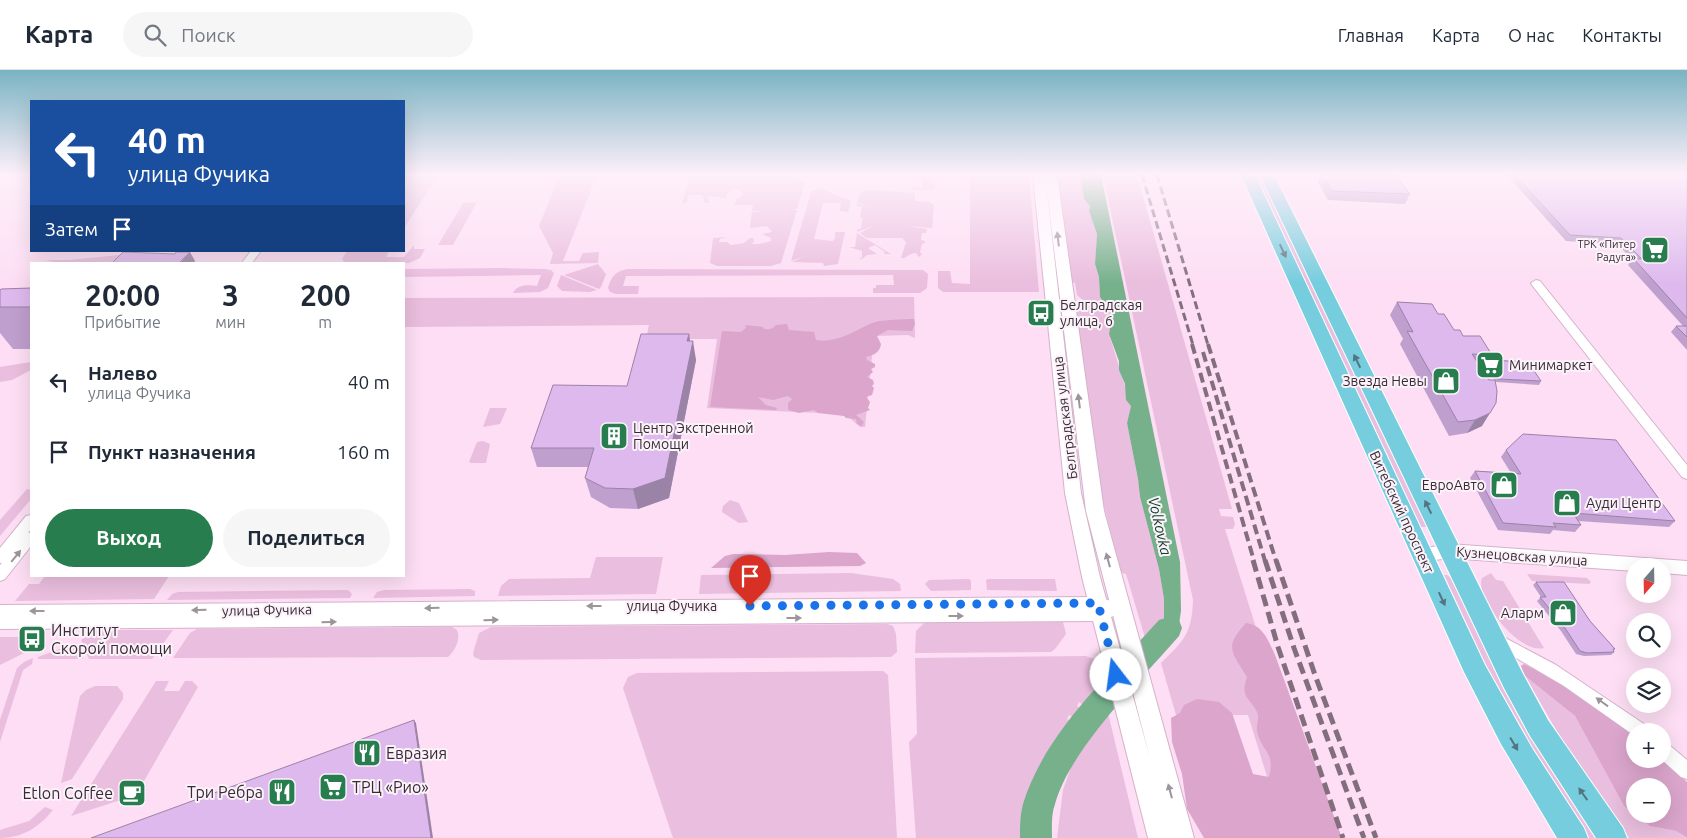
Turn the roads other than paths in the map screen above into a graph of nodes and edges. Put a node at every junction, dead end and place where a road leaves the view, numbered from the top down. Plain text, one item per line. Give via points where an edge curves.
1 (1043, 211) edge
2 (1055, 211) edge
3 (1264, 211) edge
4 (1284, 211) edge
5 (255, 252) edge
6 (265, 252) edge
7 (248, 262) edge
8 (257, 262) edge
9 (1536, 283) dead end
10 (1687, 474) edge
11 (30, 521) edge
12 (30, 538) edge
13 (1422, 555) junction
14 (1452, 557) junction
15 (0, 558) edge
16 (1687, 568) edge
17 (1626, 574) edge
18 (0, 575) edge
19 (1671, 578) edge
20 (1687, 579) edge
21 (1121, 607) junction
22 (1100, 609) junction
23 (0, 611) edge
24 (0, 623) edge
25 (1491, 636) junction
26 (1129, 644) joint
27 (1146, 704) joint
28 (1630, 723) edge
29 (1671, 757) edge
30 (1687, 771) edge
31 (1160, 838) edge
32 (1182, 838) edge
33 (1574, 838) edge
34 (1613, 838) edge

1 - 22 street, Белградская улица via 1070,467 1078,518
21 -> 2 street, Белградская улица via 1091,489
3 -> 13 main road, Витебский проспект
14 -> 4 main road, Витебский проспект
5 - 7 street
6 - 8 street
9 - 10 street
11 - 15 street
18 -> 12 street
13 - 14 street, Кузнецовская улица
13 -> 33 main road, Витебский проспект via 1505,729
14 - 16 street, Кузнецовская улица
14 - 17 street, Кузнецовская улица
14 - 25 main road, Витебский проспект
19 - 20 street
21 - 22 street, улица Фучика
21 - 26 street, Белградская улица
22 -> 23 street, улица Фучика
24 -> 22 street, улица Фучика
22 - 31 street, Белградская улица
28 -> 25 street via 1549,667
34 -> 25 main road, Витебский проспект via 1539,728
26 - 27 street
32 -> 27 street
29 - 30 street

